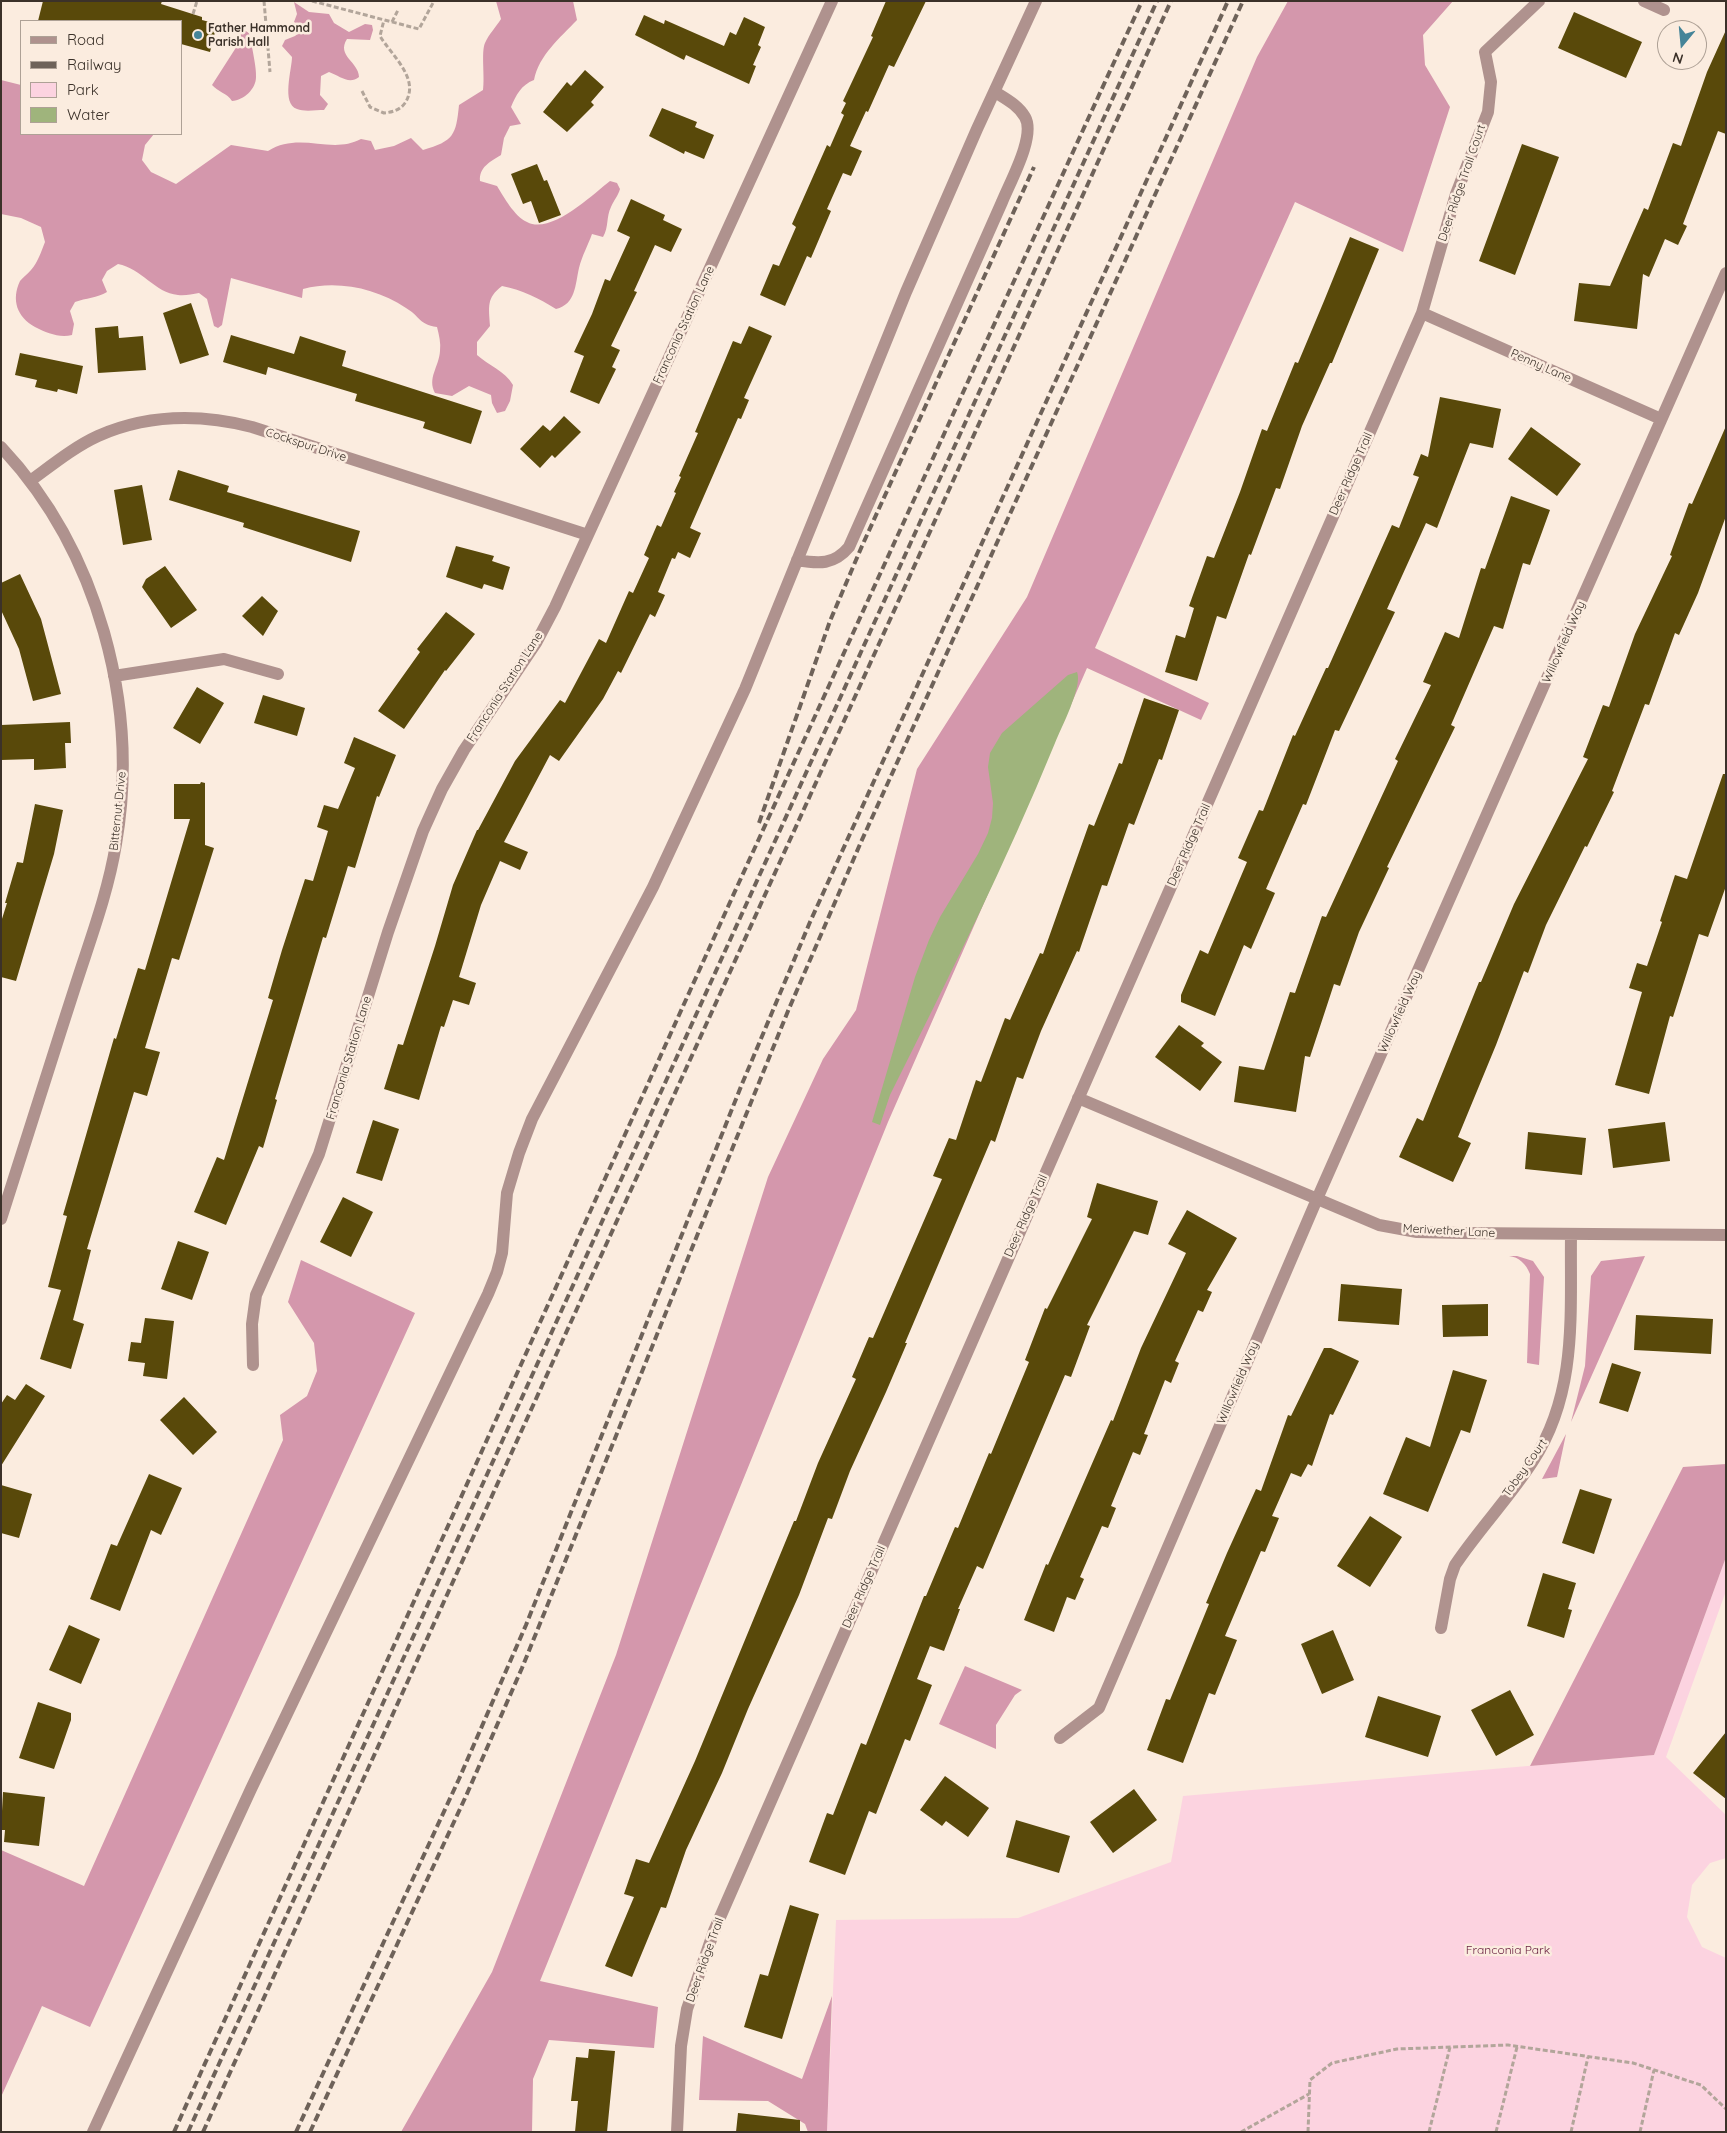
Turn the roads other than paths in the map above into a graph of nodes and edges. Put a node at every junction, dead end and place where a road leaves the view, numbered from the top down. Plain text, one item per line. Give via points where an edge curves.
1 (832, 1) edge
2 (1036, 1) edge
3 (1538, 1) edge
4 (1644, 1) edge
5 (1664, 10) dead end
6 (995, 92) junction
7 (1726, 273) edge
8 (1422, 313) junction
9 (1661, 419) junction
10 (1, 446) edge
11 (30, 480) junction
12 (588, 535) junction
13 (797, 560) junction
14 (278, 674) dead end
15 (114, 676) junction
16 (1078, 1098) junction
17 (1317, 1199) junction
18 (1, 1219) edge
19 (1571, 1235) junction
20 (1726, 1235) edge
21 (254, 1365) dead end
22 (1442, 1628) dead end
23 (1060, 1738) dead end
24 (93, 2132) edge
25 (677, 2132) edge

1 - 12 street, Franconia Station Lane
2 - 6 street
3 - 8 street, Deer Ridge Trail Court via 1485,52 1491,82 1488,112 1456,194
4 - 5 street
6 - 13 street via 906,292
6 - 13 street via 1017,107 1028,126 1026,144 1002,202 849,547 841,556 826,562 815,564
7 - 9 street, Willowfield Way
8 - 9 street, Penny Lane
8 - 16 street, Deer Ridge Trail
9 - 17 street, Willowfield Way
10 - 11 street, Bitternut Drive
11 - 12 street, Cockspur Drive via 98,436 127,426 191,416 252,427
11 - 15 street, Bitternut Drive via 65,536 78,564 98,612
12 - 21 street, Franconia Station Lane via 536,643 464,750 423,831 319,1154 256,1295 252,1324
13 - 24 street via 745,690 692,806 532,1119 507,1193 502,1254 488,1294 251,1789
14 - 15 street via 224,659
15 - 18 street, Bitternut Drive via 123,748 116,845 102,900
16 - 17 street, Meriwether Lane
16 - 25 street, Deer Ridge Trail via 711,1940 687,2009 681,2046
17 - 19 street, Meriwether Lane via 1379,1225 1417,1232
17 - 23 street, Willowfield Way via 1099,1708
19 - 20 street, Meriwether Lane
19 - 22 street, Tobey Court via 1570,1351 1559,1407 1533,1462 1455,1565

